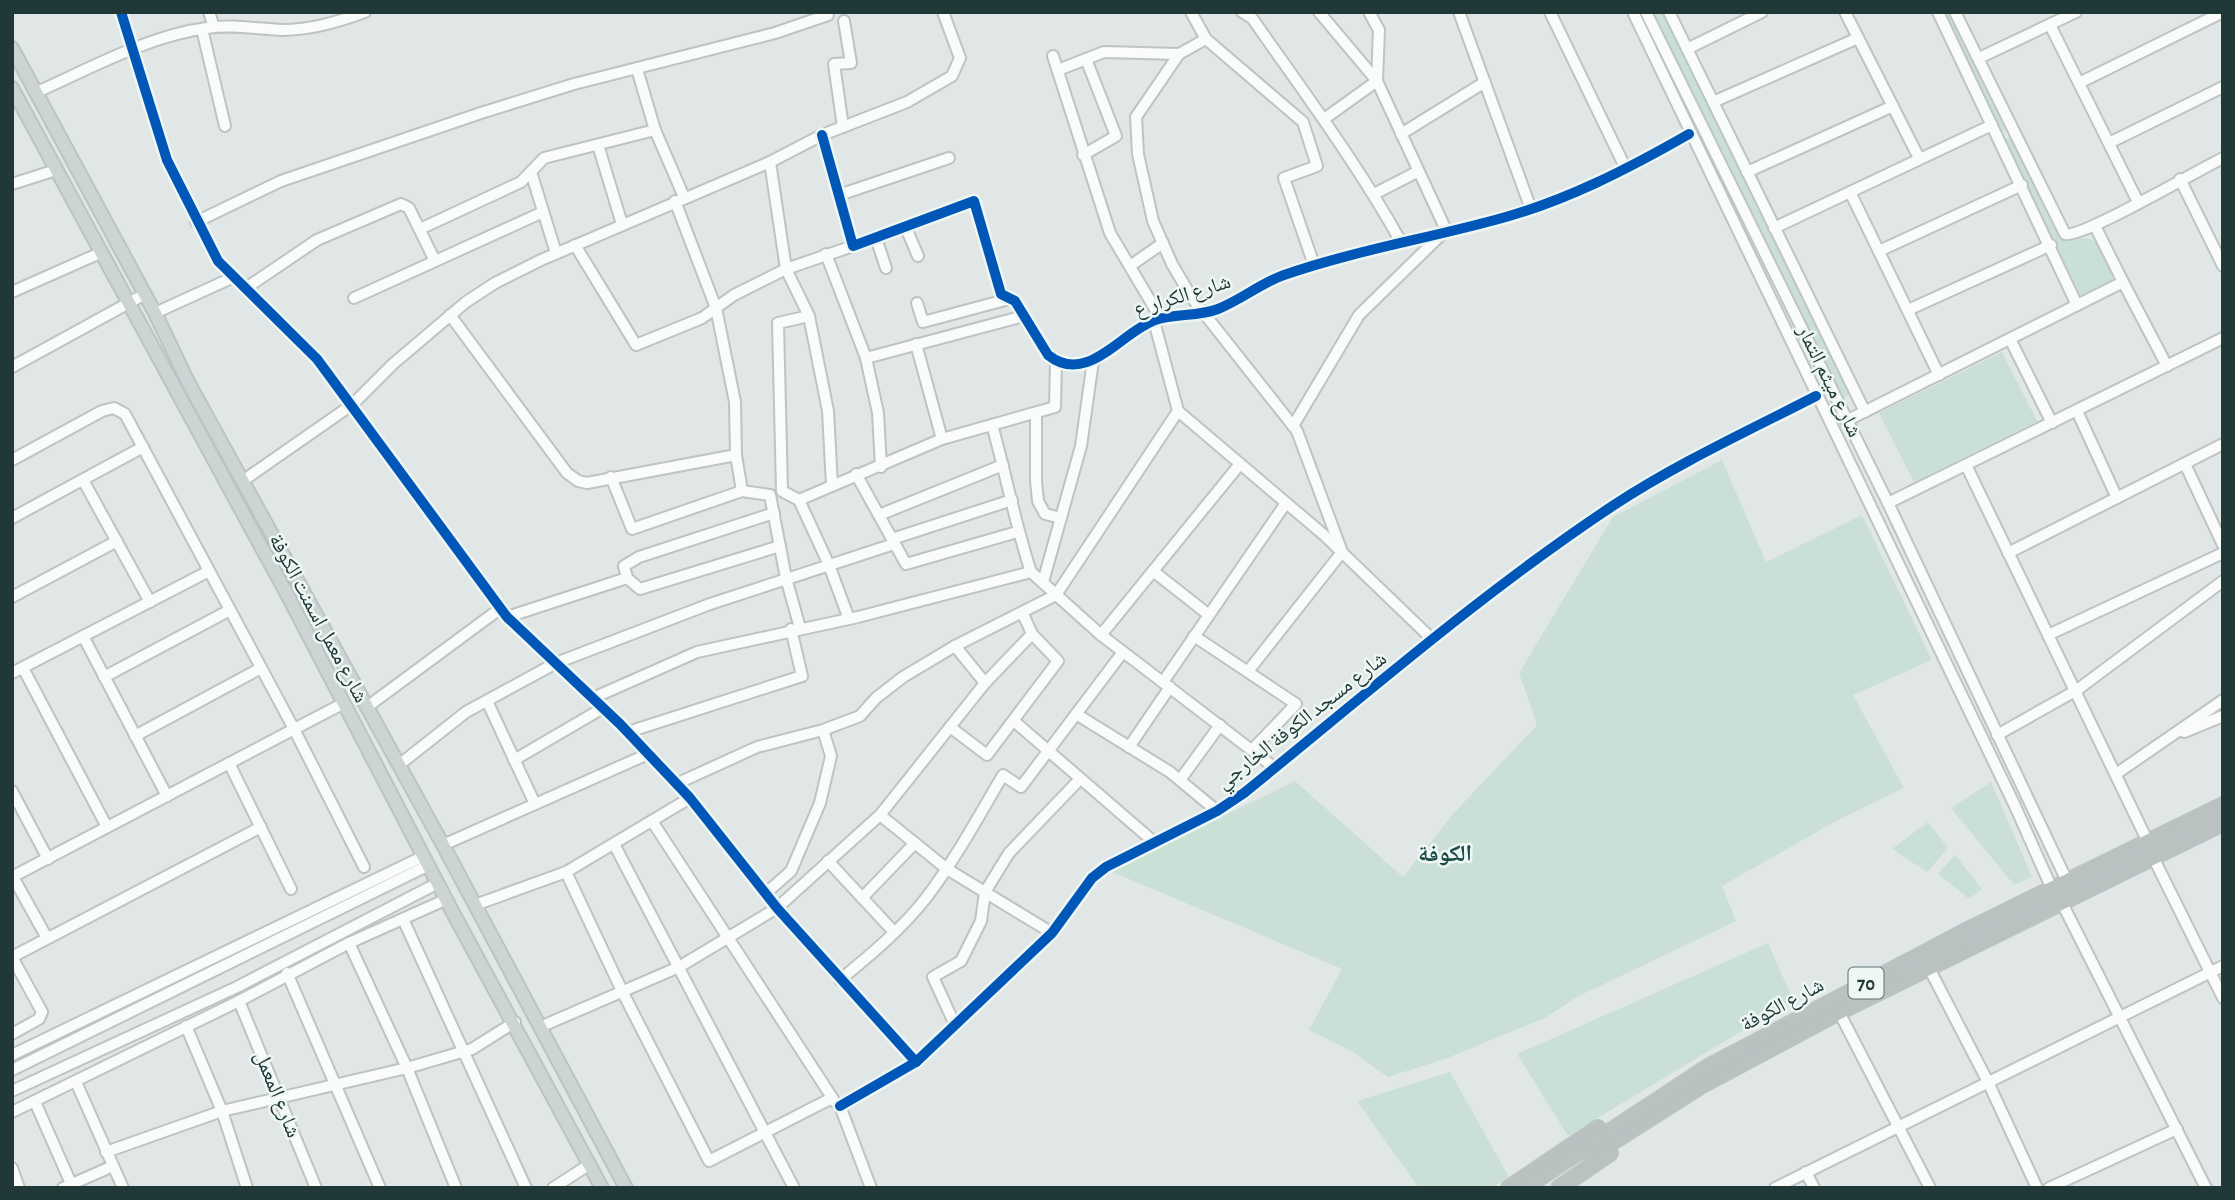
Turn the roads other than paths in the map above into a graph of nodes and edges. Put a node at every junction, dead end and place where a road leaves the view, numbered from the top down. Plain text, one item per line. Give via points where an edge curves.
1 (121, 12) edge
2 (209, 12) edge
3 (365, 12) edge
4 (943, 12) edge
5 (1191, 12) edge
6 (1242, 12) edge
7 (1319, 12) edge
8 (1369, 12) edge
9 (1459, 12) edge
10 (1550, 12) edge
11 (1633, 12) edge
12 (1646, 12) edge
13 (1669, 12) edge
14 (1762, 12) edge
15 (1845, 12) edge
16 (1938, 12) edge
17 (1955, 12) edge
18 (2076, 12) edge
19 (2223, 12) edge
20 (828, 15) dead end
21 (844, 21) dead end
22 (2050, 25) junction
23 (208, 28) junction
24 (1858, 38) junction
25 (1206, 39) junction
26 (12, 48) edge
27 (1687, 48) junction
28 (130, 51) junction
29 (1179, 54) junction
30 (1054, 56) dead end
31 (1979, 58) junction
32 (1086, 59) junction
33 (637, 69) junction
34 (1058, 71) junction
35 (1377, 81) junction
36 (1485, 82) junction
37 (2079, 83) junction
38 (2223, 87) edge
39 (12, 88) edge
40 (37, 92) junction
41 (1713, 102) junction
42 (1893, 106) junction
43 (1324, 119) junction
44 (1992, 125) junction
45 (225, 126) dead end
46 (843, 127) junction
47 (655, 130) junction
48 (2014, 130) junction
49 (1401, 134) junction
50 (1689, 134) junction
51 (822, 135) junction
52 (1998, 137) junction
53 (2109, 143) junction
54 (598, 145) junction
55 (1083, 155) junction
56 (949, 158) dead end
57 (2223, 158) edge
58 (1919, 159) junction
59 (770, 162) junction
60 (1625, 167) junction
61 (56, 170) junction
62 (531, 172) junction
63 (1417, 172) junction
64 (1747, 172) junction
65 (2180, 179) junction
66 (12, 184) edge
67 (2022, 185) junction
68 (1850, 192) junction
69 (1374, 194) junction
70 (839, 195) junction
71 (679, 199) junction
72 (2138, 202) junction
73 (1531, 209) junction
74 (542, 212) junction
75 (196, 222) junction
76 (622, 224) junction
77 (2095, 226) junction
78 (906, 228) junction
79 (1774, 228) junction
80 (420, 229) junction
81 (1446, 230) junction
82 (876, 239) junction
83 (1401, 242) junction
84 (1163, 243) junction
85 (575, 245) junction
86 (2051, 245) junction
87 (853, 246) junction
88 (1879, 251) junction
89 (100, 253) junction
90 (556, 253) junction
91 (826, 254) junction
92 (918, 256) dead end
93 (435, 261) junction
94 (1314, 265) junction
95 (1130, 266) junction
96 (2223, 266) edge
97 (886, 268) dead end
98 (786, 269) junction
99 (233, 276) junction
100 (2123, 282) junction
101 (246, 288) junction
102 (12, 292) edge
103 (145, 294) junction
104 (354, 298) dead end
105 (1009, 299) junction
106 (126, 303) junction
107 (917, 303) dead end
108 (2077, 305) junction
109 (716, 308) junction
110 (1908, 310) junction
111 (155, 313) junction
112 (1205, 313) junction
113 (450, 315) junction
114 (809, 316) junction
115 (1024, 316) junction
116 (1157, 320) junction
117 (2223, 338) edge
118 (2010, 339) junction
119 (916, 344) junction
120 (866, 358) junction
121 (1056, 361) junction
122 (1093, 361) junction
123 (2167, 366) junction
124 (12, 367) edge
125 (1939, 374) junction
126 (1816, 396) junction
127 (353, 404) junction
128 (1178, 411) junction
129 (2077, 411) junction
130 (1865, 412) junction
131 (1036, 414) junction
132 (1846, 421) junction
133 (2052, 423) junction
134 (992, 425) junction
135 (1293, 426) junction
136 (942, 439) junction
137 (2223, 444) edge
138 (143, 447) junction
139 (736, 456) junction
140 (12, 460) edge
141 (1240, 464) junction
142 (2185, 464) junction
143 (1003, 465) junction
144 (1966, 465) junction
145 (880, 467) junction
146 (856, 474) junction
147 (611, 477) junction
148 (83, 480) junction
149 (244, 480) junction
150 (832, 485) junction
151 (741, 491) junction
152 (776, 493) junction
153 (2118, 498) junction
154 (799, 500) junction
155 (1012, 500) junction
156 (1286, 503) junction
157 (1888, 503) junction
158 (774, 513) junction
159 (879, 515) junction
160 (12, 518) edge
161 (1060, 518) junction
162 (1017, 532) junction
163 (117, 541) junction
164 (893, 541) junction
165 (2223, 545) edge
166 (780, 546) junction
167 (1342, 552) junction
168 (2008, 553) junction
169 (2223, 553) edge
170 (829, 565) junction
171 (209, 571) junction
172 (1153, 571) junction
173 (1031, 572) junction
174 (627, 578) junction
175 (786, 578) junction
176 (2223, 581) edge
177 (1043, 582) junction
178 (1056, 595) junction
179 (12, 597) edge
180 (150, 601) junction
181 (230, 610) junction
182 (504, 613) junction
183 (1023, 614) junction
184 (1209, 615) junction
185 (849, 619) junction
186 (795, 629) junction
187 (1032, 634) junction
188 (1101, 635) junction
189 (2049, 635) junction
190 (83, 636) junction
191 (1195, 636) junction
192 (1950, 636) junction
193 (1433, 640) junction
194 (1935, 643) junction
195 (955, 646) junction
196 (1123, 652) junction
197 (556, 663) junction
198 (261, 668) junction
199 (1249, 670) junction
200 (17, 671) edge
201 (104, 677) junction
202 (985, 683) junction
203 (1167, 685) junction
204 (2077, 690) junction
205 (593, 698) junction
206 (2223, 700) edge
207 (487, 701) junction
208 (344, 703) junction
209 (367, 707) junction
210 (603, 708) junction
211 (1076, 714) junction
212 (2223, 716) edge
213 (1015, 722) junction
214 (1220, 725) junction
215 (950, 727) junction
216 (294, 729) junction
217 (823, 730) junction
218 (628, 732) junction
219 (1997, 735) junction
220 (135, 736) junction
221 (2165, 740) junction
222 (1129, 747) junction
223 (1252, 750) junction
224 (1048, 752) junction
225 (648, 754) junction
226 (514, 760) junction
227 (229, 763) junction
228 (400, 765) junction
229 (1275, 768) junction
230 (2116, 774) junction
231 (1080, 779) junction
232 (1180, 780) junction
233 (677, 784) junction
234 (12, 791) edge
235 (167, 796) junction
236 (690, 798) junction
237 (419, 800) junction
238 (535, 804) junction
239 (2223, 805) edge
240 (399, 810) junction
241 (1217, 811) junction
242 (880, 815) junction
243 (652, 821) junction
244 (2223, 823) edge
245 (107, 827) junction
246 (261, 827) junction
247 (437, 832) junction
248 (1154, 842) junction
249 (2148, 842) junction
250 (915, 843) junction
251 (417, 844) junction
252 (614, 844) junction
253 (443, 845) junction
254 (2153, 857) junction
255 (48, 859) junction
256 (426, 861) junction
257 (828, 861) junction
258 (364, 867) dead end
259 (947, 869) junction
260 (566, 872) junction
261 (13, 877) edge
262 (406, 877) junction
263 (2067, 881) junction
264 (438, 883) junction
265 (291, 889) dead end
266 (2052, 889) junction
267 (985, 892) junction
268 (417, 894) junction
269 (765, 894) junction
270 (862, 898) junction
271 (447, 899) junction
272 (2062, 904) junction
273 (475, 905) junction
274 (777, 908) junction
275 (2004, 914) junction
276 (404, 919) junction
277 (1968, 930) junction
278 (2011, 930) junction
279 (894, 932) junction
280 (1052, 933) junction
281 (47, 938) junction
282 (729, 938) junction
283 (261, 943) junction
284 (349, 943) junction
285 (1976, 946) junction
286 (12, 957) edge
287 (2223, 966) edge
288 (679, 967) junction
289 (1929, 968) junction
290 (283, 972) junction
291 (2210, 973) junction
292 (840, 981) junction
293 (622, 992) junction
294 (2223, 998) edge
295 (239, 1001) junction
296 (1839, 1012) junction
297 (2118, 1018) junction
298 (515, 1022) junction
299 (955, 1025) junction
300 (186, 1026) junction
301 (540, 1027) junction
302 (12, 1034) edge
303 (464, 1051) junction
304 (12, 1055) edge
305 (916, 1062) junction
306 (407, 1068) junction
307 (12, 1070) edge
308 (1699, 1080) junction
309 (76, 1082) junction
310 (1988, 1082) junction
311 (334, 1084) junction
312 (12, 1091) edge
313 (280, 1097) junction
314 (35, 1102) junction
315 (835, 1102) junction
316 (222, 1111) junction
317 (12, 1112) edge
318 (1897, 1127) junction
319 (2177, 1129) junction
320 (766, 1132) junction
321 (106, 1152) junction
322 (590, 1164) junction
323 (113, 1166) junction
324 (12, 1168) edge
325 (1806, 1172) junction
326 (69, 1186) edge
327 (19, 1188) edge
328 (123, 1188) edge
329 (247, 1188) edge
330 (316, 1188) edge
331 (380, 1188) edge
332 (456, 1188) edge
333 (526, 1188) edge
334 (553, 1188) edge
335 (602, 1188) edge
336 (626, 1188) edge
337 (794, 1188) edge
338 (871, 1188) edge
339 (1509, 1188) edge
340 (1524, 1188) edge
341 (1541, 1188) edge
342 (1559, 1188) edge
343 (1774, 1188) edge
344 (1814, 1188) edge
345 (1930, 1188) edge
346 (2037, 1188) edge
347 (2049, 1188) edge
348 (2206, 1188) edge

1 - 28 street
2 - 23 street
3 - 23 street via 298,29
4 - 46 street via 959,51 956,71 920,95
5 - 25 street
6 - 43 street via 1252,18
7 - 35 street
8 - 35 street via 1379,30
9 - 36 street
10 - 60 street
11 - 50 street, شارع ميثم التمار
12 - 132 street, شارع ميثم التمار
13 - 27 street
14 - 27 street
15 - 24 street
16 - 44 street
17 - 31 street
18 - 22 street
19 - 37 street
20 - 33 street
21 - 46 street via 851,63 834,64
22 - 31 street
22 - 37 street
23 - 28 street
23 - 45 street
24 - 41 street
24 - 42 street
25 - 29 street
25 - 94 street via 1303,122 1317,166 1284,178
26 - 40 main road, شارع معمل اسمنت الكوفة
27 - 41 street
28 - 40 street
28 - 75 street via 167,160
29 - 32 street via 1104,52
29 - 84 street via 1136,117 1143,178
30 - 34 street
31 - 48 street
32 - 34 street
32 - 55 street via 1116,136
33 - 47 street
33 - 75 street via 574,84 294,176
34 - 55 street
35 - 43 street
35 - 49 street
36 - 49 street
36 - 73 street
37 - 53 street
38 - 53 street
39 - 61 main road, شارع معمل اسمنت الكوفة
40 - 103 main road, شارع معمل اسمنت الكوفة
41 - 64 street
42 - 58 street
42 - 64 street
43 - 69 street
44 - 52 street
44 - 58 street
46 - 51 street
47 - 54 street
47 - 71 street
48 - 52 street
48 - 77 street via 2065,234
49 - 63 street
50 - 60 street, شارع الكرار ع
50 - 126 street, شارع ميثم التمار
51 - 59 street
51 - 70 street
52 - 67 street
53 - 72 street
54 - 62 street via 544,158
54 - 76 street
55 - 95 street via 1110,233
56 - 70 street
57 - 65 street
58 - 68 street
59 - 71 street
59 - 98 street
60 - 73 street, شارع الكرار ع via 1579,192
61 - 66 street
61 - 89 main road, شارع معمل اسمنت الكوفة
62 - 74 street
62 - 80 street via 517,185
63 - 69 street
63 - 81 street
64 - 79 street
65 - 72 street
65 - 96 street
67 - 86 street
67 - 88 street
68 - 79 street
68 - 88 street
69 - 83 street
70 - 87 street
71 - 76 street
71 - 109 street
72 - 77 street
73 - 81 street, شارع الكرار ع
74 - 90 street
74 - 93 street
75 - 99 street via 218,261
76 - 85 street
77 - 100 street
78 - 82 street
78 - 92 street
78 - 105 street via 974,201 995,282
79 - 130 street
80 - 93 street
80 - 101 street via 409,208 398,204 317,240
81 - 83 street, شارع الكرار ع
81 - 135 street via 1359,315
82 - 87 street
82 - 97 street
83 - 94 street, شارع الكرار ع
84 - 95 street
84 - 112 street
85 - 90 street
85 - 109 street via 636,345
86 - 108 street
86 - 110 street
87 - 91 street
88 - 110 street
89 - 102 street
89 - 106 main road, شارع معمل اسمنت الكوفة
90 - 113 street via 495,283
91 - 98 street
91 - 120 street
93 - 104 street
94 - 112 street, شارع الكرار ع via 1280,276
95 - 116 street
98 - 109 street
98 - 114 street
99 - 101 street
99 - 111 street
100 - 108 street
100 - 123 street
101 - 127 street via 305,345
103 - 106 street
103 - 111 main road, شارع معمل اسمنت الكوفة
105 - 107 street via 923,322
105 - 115 street via 1015,300
106 - 124 street
106 - 208 main road, شارع معمل اسمنت الكوفة
108 - 118 street
109 - 139 street via 735,402
110 - 125 street
111 - 149 main road, شارع معمل اسمنت الكوفة
112 - 116 street, شارع الكرار ع
112 - 135 street
113 - 127 street
113 - 147 street via 567,474 587,482
114 - 150 street via 828,411
114 - 152 street via 779,323
115 - 119 street
115 - 121 street
116 - 122 street, شارع الكرار ع via 1132,331
116 - 128 street
117 - 123 street
118 - 125 street
118 - 133 street
119 - 120 street
119 - 136 street
120 - 145 street via 877,413
121 - 122 street via 1078,365
121 - 131 street via 1055,407
122 - 161 street via 1081,446
123 - 129 street
125 - 130 street
126 - 193 street, شارع مسجد الكوفة الخارجي via 1614,505
126 - 194 street, شارع ميثم التمار
127 - 149 street
127 - 182 street
128 - 141 street
128 - 178 street
129 - 133 street
129 - 153 street
130 - 132 street
131 - 134 street
131 - 161 street via 1038,501 1045,514
132 - 157 street, شارع ميثم التمار
133 - 144 street
134 - 136 street
134 - 143 street
135 - 167 street
136 - 145 street
137 - 142 street
138 - 140 street via 125,414 114,408
138 - 148 street
138 - 171 street
139 - 147 street
139 - 151 street
141 - 156 street
141 - 172 street
142 - 153 street
142 - 165 street
143 - 155 street
143 - 159 street
144 - 157 street
144 - 168 street
145 - 146 street
146 - 150 street
146 - 159 street
147 - 151 street via 632,529
148 - 160 street
148 - 163 street
149 - 209 main road, شارع معمل اسمنت الكوفة
150 - 154 street
151 - 152 street
152 - 154 street
152 - 158 street
153 - 168 street
154 - 170 street
155 - 162 street
155 - 164 street
156 - 167 street
156 - 184 street
157 - 192 street, شارع ميثم التمار
158 - 166 street
158 - 174 street via 639,557 624,566
159 - 164 street
161 - 177 street
162 - 164 street via 906,564
162 - 173 street
163 - 179 street
163 - 180 street
164 - 170 street
166 - 174 street via 640,589
166 - 175 street
167 - 193 street
167 - 199 street
168 - 189 street
169 - 189 street
170 - 175 street
170 - 185 street
171 - 180 street
171 - 181 street
172 - 184 street
172 - 188 street
173 - 177 street
173 - 185 street
174 - 182 street
175 - 186 street
175 - 197 street
176 - 204 street
177 - 178 street
178 - 183 street
178 - 188 street
180 - 190 street
181 - 198 street
181 - 201 street
182 - 197 street
182 - 209 street
183 - 187 street
183 - 195 street
184 - 191 street
185 - 186 street
186 - 205 street via 697,652
186 - 218 street via 802,676
187 - 202 street
187 - 213 street via 1058,661
188 - 196 street
189 - 204 street
190 - 200 street
190 - 201 street
191 - 199 street
191 - 203 street
192 - 194 street
192 - 219 street, شارع ميثم التمار
193 - 229 street, شارع مسجد الكوفة الخارجي
194 - 266 street, شارع ميثم التمار
195 - 202 street
195 - 217 street via 903,677 860,716
196 - 203 street
196 - 211 street
197 - 205 street
197 - 207 street
198 - 216 street
198 - 220 street
199 - 223 street via 1296,704
200 - 245 street
201 - 220 street
202 - 215 street
203 - 214 street
203 - 222 street
204 - 219 street
204 - 230 street
205 - 210 street
206 - 221 street
207 - 226 street
207 - 228 street via 466,712
208 - 216 street
208 - 240 main road, شارع معمل اسمنت الكوفة
209 - 228 main road, شارع معمل اسمنت الكوفة
210 - 218 street
210 - 226 street
211 - 222 street
211 - 224 street
212 - 221 street
213 - 215 street via 987,755
213 - 224 street
214 - 223 street
214 - 232 street
215 - 242 street
216 - 227 street
216 - 258 street
217 - 233 street via 757,747
217 - 269 street via 831,756 820,803 791,871
218 - 225 street
219 - 263 street, شارع ميثم التمار
220 - 235 street
221 - 230 street
222 - 232 street
223 - 229 street
224 - 231 street
224 - 259 street via 1021,787 1003,775
225 - 233 street
225 - 238 street
226 - 238 street
227 - 235 street
227 - 246 street
228 - 237 main road, شارع معمل اسمنت الكوفة
229 - 241 street, شارع مسجد الكوفة الخارجي
230 - 249 street
231 - 248 street
231 - 267 street via 1009,853
232 - 241 street
233 - 236 street
234 - 255 street
235 - 245 street
236 - 243 street
236 - 269 street
237 - 240 main road via 409,810
237 - 247 main road, شارع معمل اسمنت الكوفة
238 - 253 street
239 - 249 highway, شارع الكوفة / 70
240 - 251 main road, شارع معمل اسمنت الكوفة
241 - 248 street, شارع مسجد الكوفة الخارجي
242 - 250 street
242 - 257 street
243 - 252 street
243 - 282 street
244 - 254 highway, شارع الكوفة / 70
245 - 255 street
246 - 265 street
246 - 281 street
247 - 251 main road via 424,834
247 - 253 main road, شارع معمل اسمنت الكوفة
248 - 280 street, شارع مسجد الكوفة الخارجي via 1092,878
249 - 263 highway, شارع الكوفة / 70
250 - 259 street
250 - 270 street
251 - 256 main road, شارع معمل اسمنت الكوفة
252 - 260 street
252 - 288 street
253 - 273 main road, شارع معمل اسمنت الكوفة
254 - 272 highway, شارع الكوفة / 70
254 - 291 street
255 - 261 street
256 - 262 street
256 - 264 main road, شارع معمل اسمنت الكوفة
256 - 283 street
257 - 270 street
257 - 274 street
259 - 267 street
259 - 279 street
260 - 273 street
260 - 293 street
261 - 281 street
262 - 268 street
262 - 283 street
263 - 266 highway, شارع الكوفة / 70
264 - 268 street
264 - 271 main road, شارع معمل اسمنت الكوفة
266 - 275 highway, شارع الكوفة / 70
267 - 280 street
267 - 299 street via 981,921 961,961 933,977
268 - 290 street
269 - 274 street
270 - 279 street
271 - 276 street
271 - 298 main road, شارع معمل اسمنت الكوفة
272 - 278 highway, شارع الكوفة / 70
272 - 297 street
273 - 301 main road, شارع معمل اسمنت الكوفة
274 - 282 street
274 - 292 street
275 - 277 highway, شارع الكوفة / 70
275 - 278 highway via 2001,924
276 - 284 street
276 - 303 street
277 - 285 highway via 1977,936
277 - 308 highway, شارع الكوفة / 70
278 - 285 highway, شارع الكوفة / 70
279 - 292 street
280 - 299 street, شارع مسجد الكوفة الخارجي
281 - 286 street
282 - 288 street
282 - 315 street
283 - 304 street
283 - 307 street
284 - 290 street
284 - 306 street
285 - 289 highway, شارع الكوفة / 70
286 - 302 street via 42,1012 40,1019
287 - 291 street
288 - 293 street
288 - 320 street
289 - 296 highway, شارع الكوفة / 70
289 - 310 street
290 - 295 street
290 - 311 street
290 - 312 street
291 - 294 street
291 - 297 street
292 - 305 street
293 - 301 street
293 - 320 street, شارع مسجد الكوفة الخارجي via 709,1161
295 - 300 street
295 - 313 street, شارع المعمل
296 - 308 highway, شارع الكوفة / 70
296 - 318 street
297 - 310 street
297 - 319 street
298 - 303 street
298 - 322 main road, شارع معمل اسمنت الكوفة
299 - 305 street, شارع مسجد الكوفة الخارجي
300 - 309 street
300 - 316 street
301 - 336 main road, شارع معمل اسمنت الكوفة
303 - 306 street
303 - 333 street
305 - 315 street, شارع مسجد الكوفة الخارجي
306 - 311 street
306 - 332 street
308 - 339 highway via 1646,1097
308 - 340 highway, شارع الكوفة / 70
308 - 341 highway, شارع الكوفة / 70
308 - 342 highway via 1672,1112
309 - 314 street
309 - 321 street
310 - 318 street
310 - 346 street
311 - 313 street
311 - 331 street
313 - 316 street
313 - 330 street, شارع المعمل
314 - 317 street
314 - 326 street
315 - 320 street, شارع مسجد الكوفة الخارجي
315 - 338 street
316 - 321 street
316 - 329 street
318 - 325 street
318 - 345 street
319 - 347 street
319 - 348 street
320 - 337 street
321 - 323 street
322 - 334 street
322 - 335 main road, شارع معمل اسمنت الكوفة
323 - 326 street
323 - 328 street
324 - 327 street
325 - 343 street
325 - 344 street

